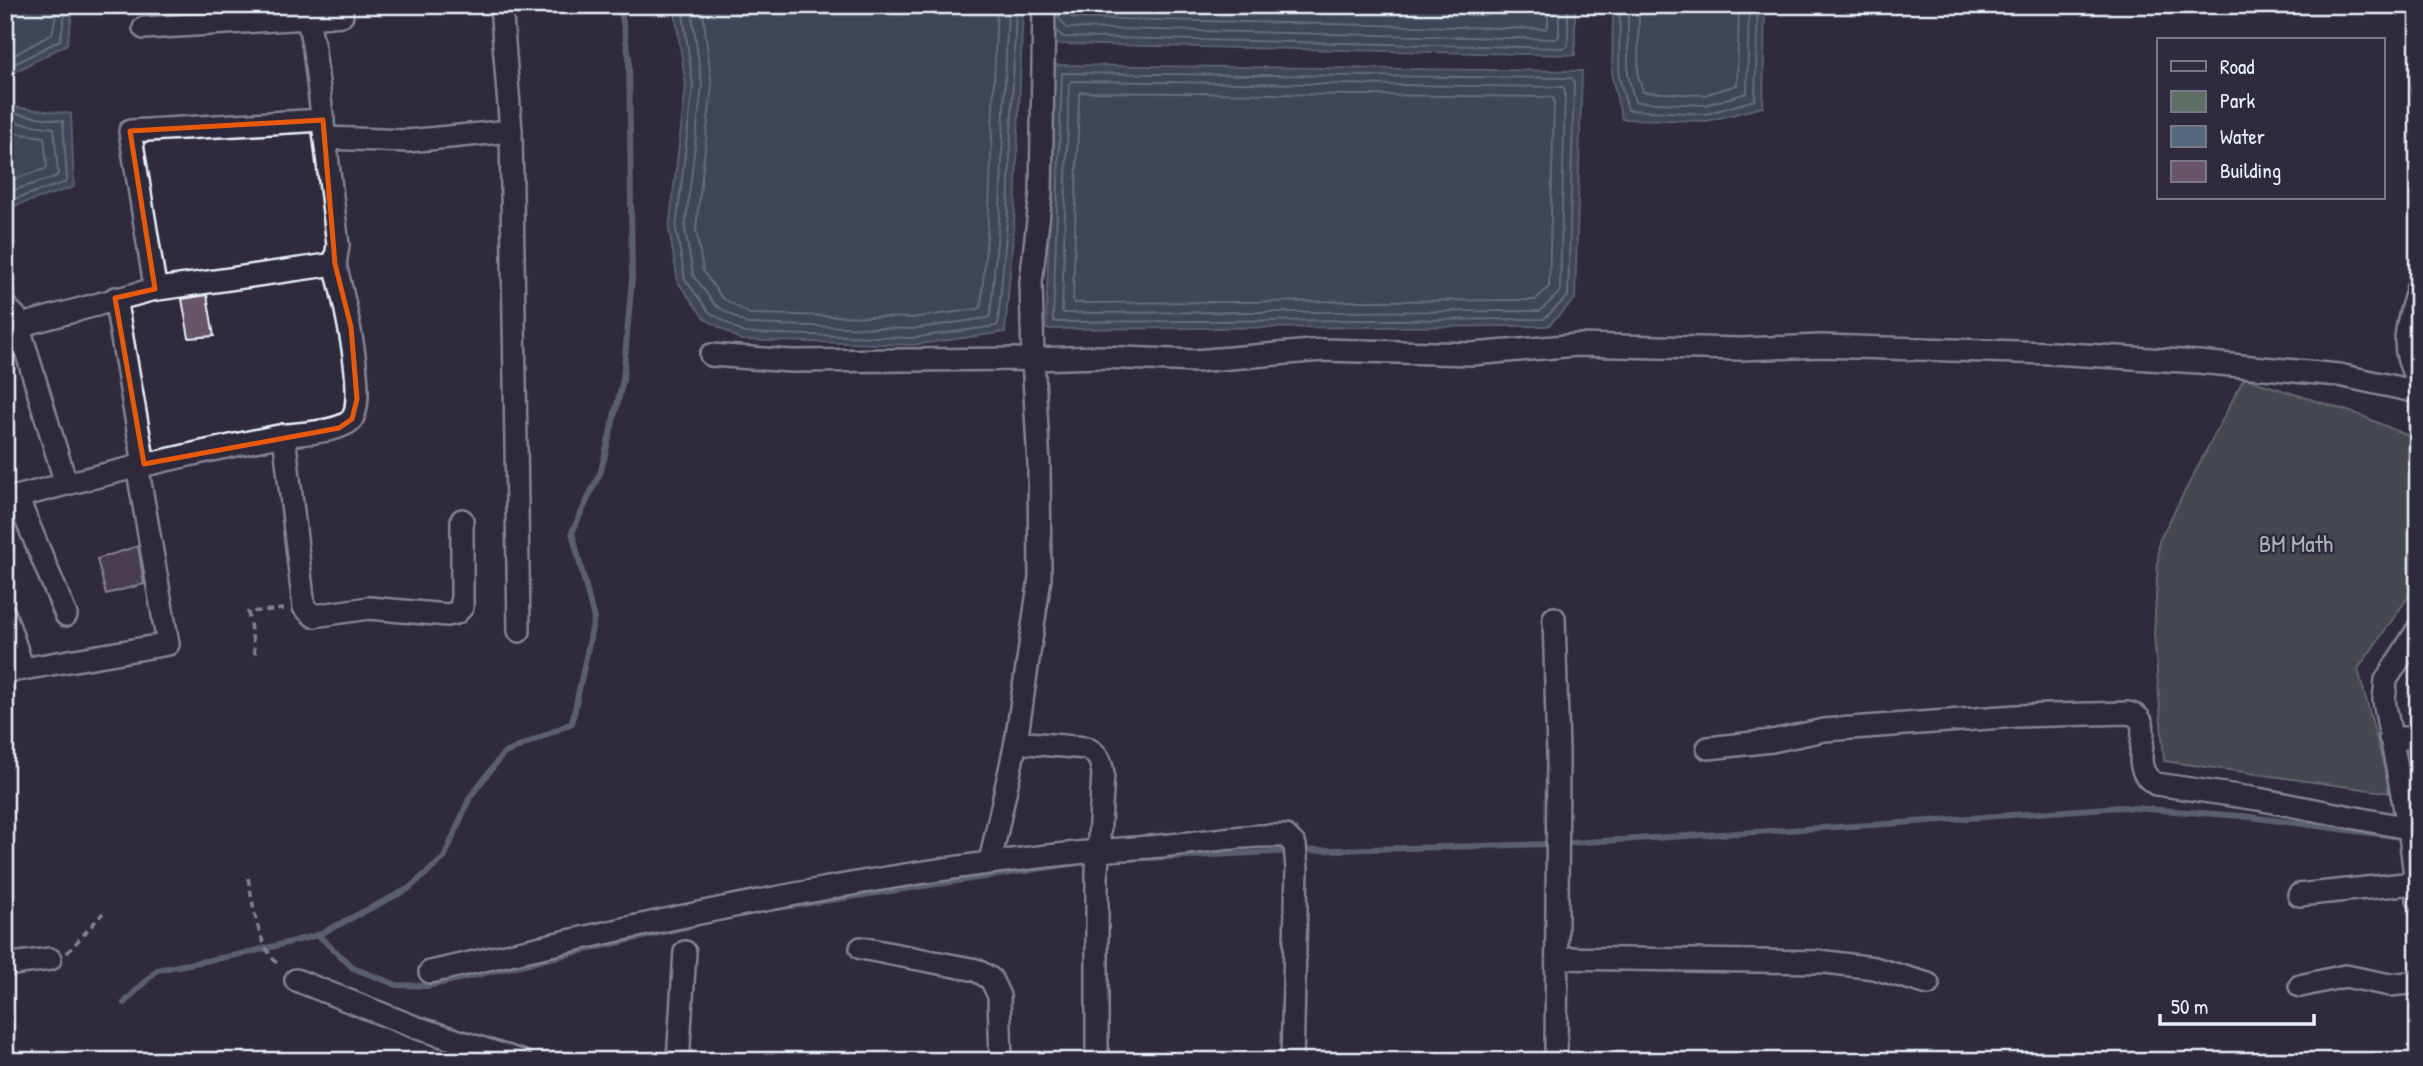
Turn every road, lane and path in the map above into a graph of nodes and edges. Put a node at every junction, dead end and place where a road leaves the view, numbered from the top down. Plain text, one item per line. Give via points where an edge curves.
1 (341, 5) edge
2 (501, 5) edge
3 (1044, 5) edge
4 (308, 18) junction
5 (144, 28) dead end
6 (324, 129) junction
7 (511, 131) junction
8 (335, 264) junction
9 (2418, 287) edge
10 (150, 290) junction
11 (115, 298) junction
12 (5, 306) edge
13 (19, 326) junction
14 (711, 355) dead end
15 (1033, 359) junction
16 (2418, 381) edge
17 (2418, 391) edge
18 (284, 435) junction
19 (141, 464) junction
20 (66, 484) junction
21 (11, 499) edge
22 (463, 520) dead end
23 (304, 607) junction
24 (5, 615) edge
25 (66, 615) dead end
26 (1554, 618) dead end
27 (519, 631) dead end
28 (2417, 632) edge
29 (255, 654) dead end
30 (14, 670) edge
31 (2390, 738) junction
32 (2418, 738) edge
33 (1016, 742) junction
34 (1708, 748) dead end
35 (2410, 838) junction
36 (1097, 859) junction
37 (990, 862) junction
38 (248, 878) dead end
39 (2416, 891) edge
40 (2299, 895) dead end
41 (103, 914) dead end
42 (861, 948) dead end
43 (685, 952) dead end
44 (60, 956) joint
45 (1558, 958) junction
46 (5, 965) edge
47 (430, 972) dead end
48 (296, 980) joint
49 (2418, 982) edge
50 (1928, 984) dead end
51 (2300, 986) dead end
52 (521, 1061) edge
53 (678, 1061) edge
54 (1001, 1061) edge
55 (1097, 1061) edge
56 (1292, 1061) edge
57 (1556, 1061) edge

1 - 4 street via 342,15
2 - 7 street
3 - 15 street via 1041,194 1031,282
4 - 5 street
4 - 6 street
6 - 7 street via 408,141
6 - 8 street via 338,245
6 - 10 street via 130,131 154,280
7 - 27 street
8 - 10 street
8 - 18 street via 351,327 355,411 340,428
9 - 16 street via 2405,332 2406,352
10 - 11 street
11 - 13 street
11 - 19 street
12 - 13 street
13 - 20 street
14 - 15 street via 791,360
15 - 17 street via 1195,361 1323,350 1472,354 1577,345 1821,346 2065,353 2225,364 2339,375
15 - 33 street via 1040,578
18 - 19 street
18 - 23 street
19 - 20 street
19 - 30 street via 168,644
20 - 21 street
21 - 25 street
22 - 23 street via 462,607 456,613 369,608 314,616
23 - 29 path via 248,612
24 - 30 street
26 - 45 street
28 - 31 street via 2386,680
31 - 32 street
31 - 35 street
33 - 36 street via 1097,753 1103,774
33 - 37 street
34 - 35 street via 1824,730 2128,713 2141,721 2140,764 2148,780 2156,784 2258,799
35 - 39 street
36 - 37 street
36 - 55 street
36 - 56 street via 1289,838 1296,851
37 - 47 street via 621,929
38 - 48 path via 259,928 272,959
39 - 40 street
41 - 44 path
42 - 54 street via 976,970 991,979 999,996
43 - 53 street
44 - 46 street
45 - 50 street via 1826,962 1874,968
45 - 57 street
48 - 52 street via 415,1027
49 - 51 street via 2390,985 2345,976

